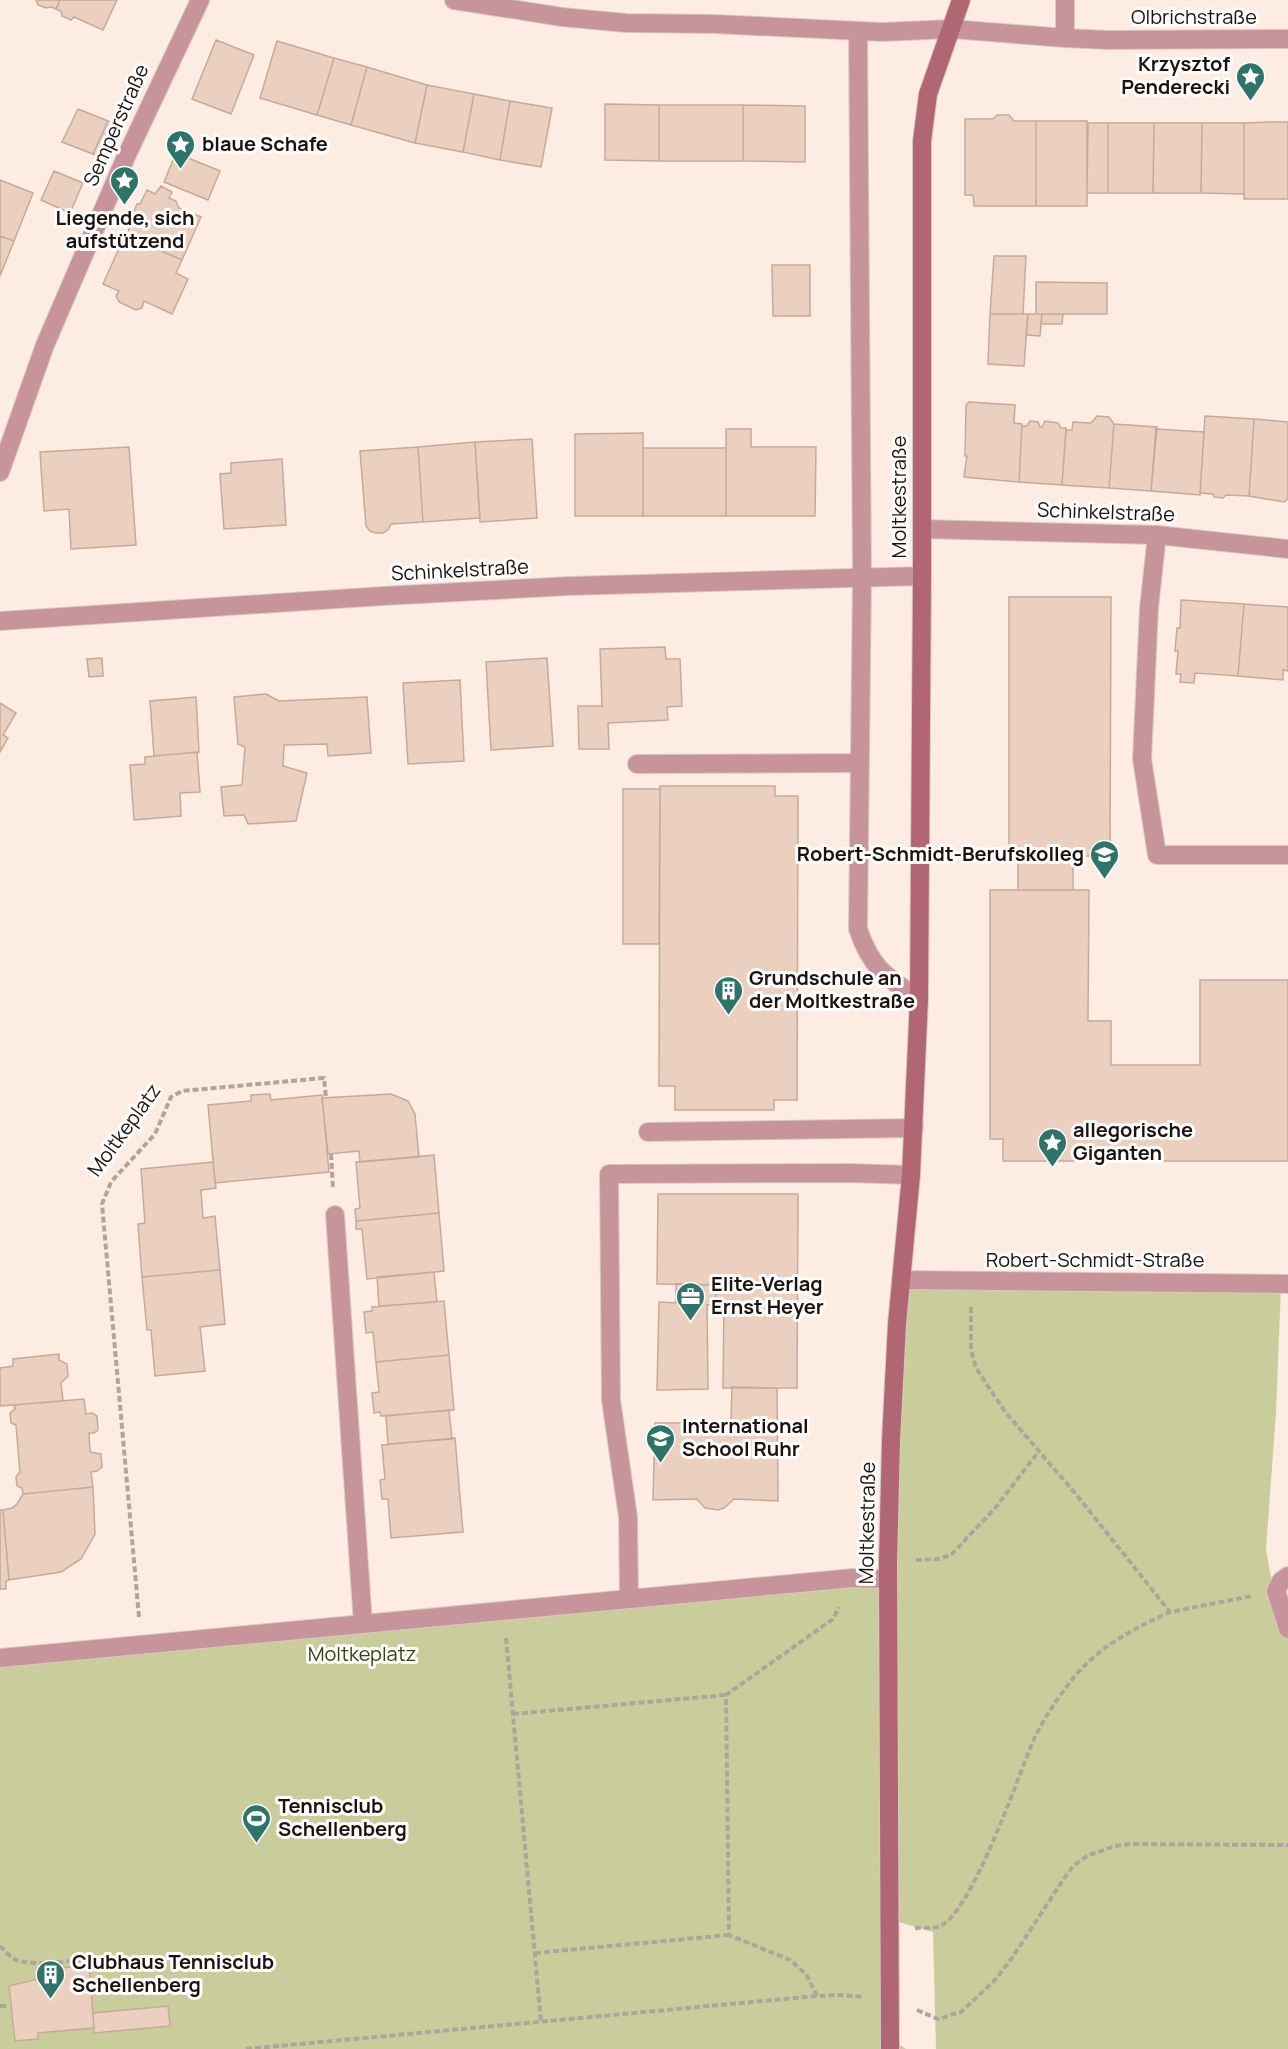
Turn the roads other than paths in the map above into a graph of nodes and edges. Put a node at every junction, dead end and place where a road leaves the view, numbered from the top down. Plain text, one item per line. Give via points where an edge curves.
1 (200, 0) edge
2 (454, 0) edge
3 (961, 0) edge
4 (1065, 0) edge
5 (951, 29) junction
6 (858, 32) junction
7 (1065, 38) junction
8 (1288, 39) edge
9 (0, 472) edge
10 (922, 529) junction
11 (1157, 535) junction
12 (1288, 549) edge
13 (922, 576) junction
14 (862, 577) junction
15 (0, 621) edge
16 (860, 763) junction
17 (637, 764) dead end
18 (1288, 855) edge
19 (919, 999) junction
20 (914, 1128) junction
21 (648, 1132) dead end
22 (911, 1175) junction
23 (335, 1215) road end
24 (901, 1280) junction
25 (1288, 1284) edge
26 (888, 1570) junction
27 (1288, 1576) edge
28 (629, 1598) junction
29 (363, 1624) junction
30 (1288, 1629) edge
31 (0, 1658) edge
32 (890, 2049) edge

1 - 9 street, Semperstraße via 125,159 45,345
2 - 6 street, Olbrichstraße via 626,23
3 - 5 street, Moltkestraße
4 - 7 street
5 - 6 street, Olbrichstraße
5 - 7 street, Olbrichstraße
5 - 10 street, Moltkestraße via 928,94 922,141
6 - 14 street, Moltkestraße
7 - 8 street, Olbrichstraße
10 - 11 street, Schinkelstraße
10 - 13 street, Moltkestraße
11 - 12 street, Schinkelstraße
11 - 18 street via 1149,608 1142,759 1157,855
13 - 14 street, Schinkelstraße
13 - 19 street, Moltkestraße
14 - 15 street, Schinkelstraße via 546,588
14 - 16 street, Moltkestraße
16 - 17 street
16 - 19 street, Moltkestraße via 858,929 875,966
19 - 20 street, Moltkestraße
20 - 21 street
20 - 22 street, Moltkestraße
22 - 24 street, Moltkestraße
22 - 28 street via 609,1174 611,1400 628,1517
23 - 29 street
24 - 25 street, Robert-Schmidt-Straße
24 - 26 street, Moltkestraße
26 - 28 street via 854,1578
26 - 32 street, Moltkestraße
27 - 30 street via 1276,1591
28 - 29 street
29 - 31 street

